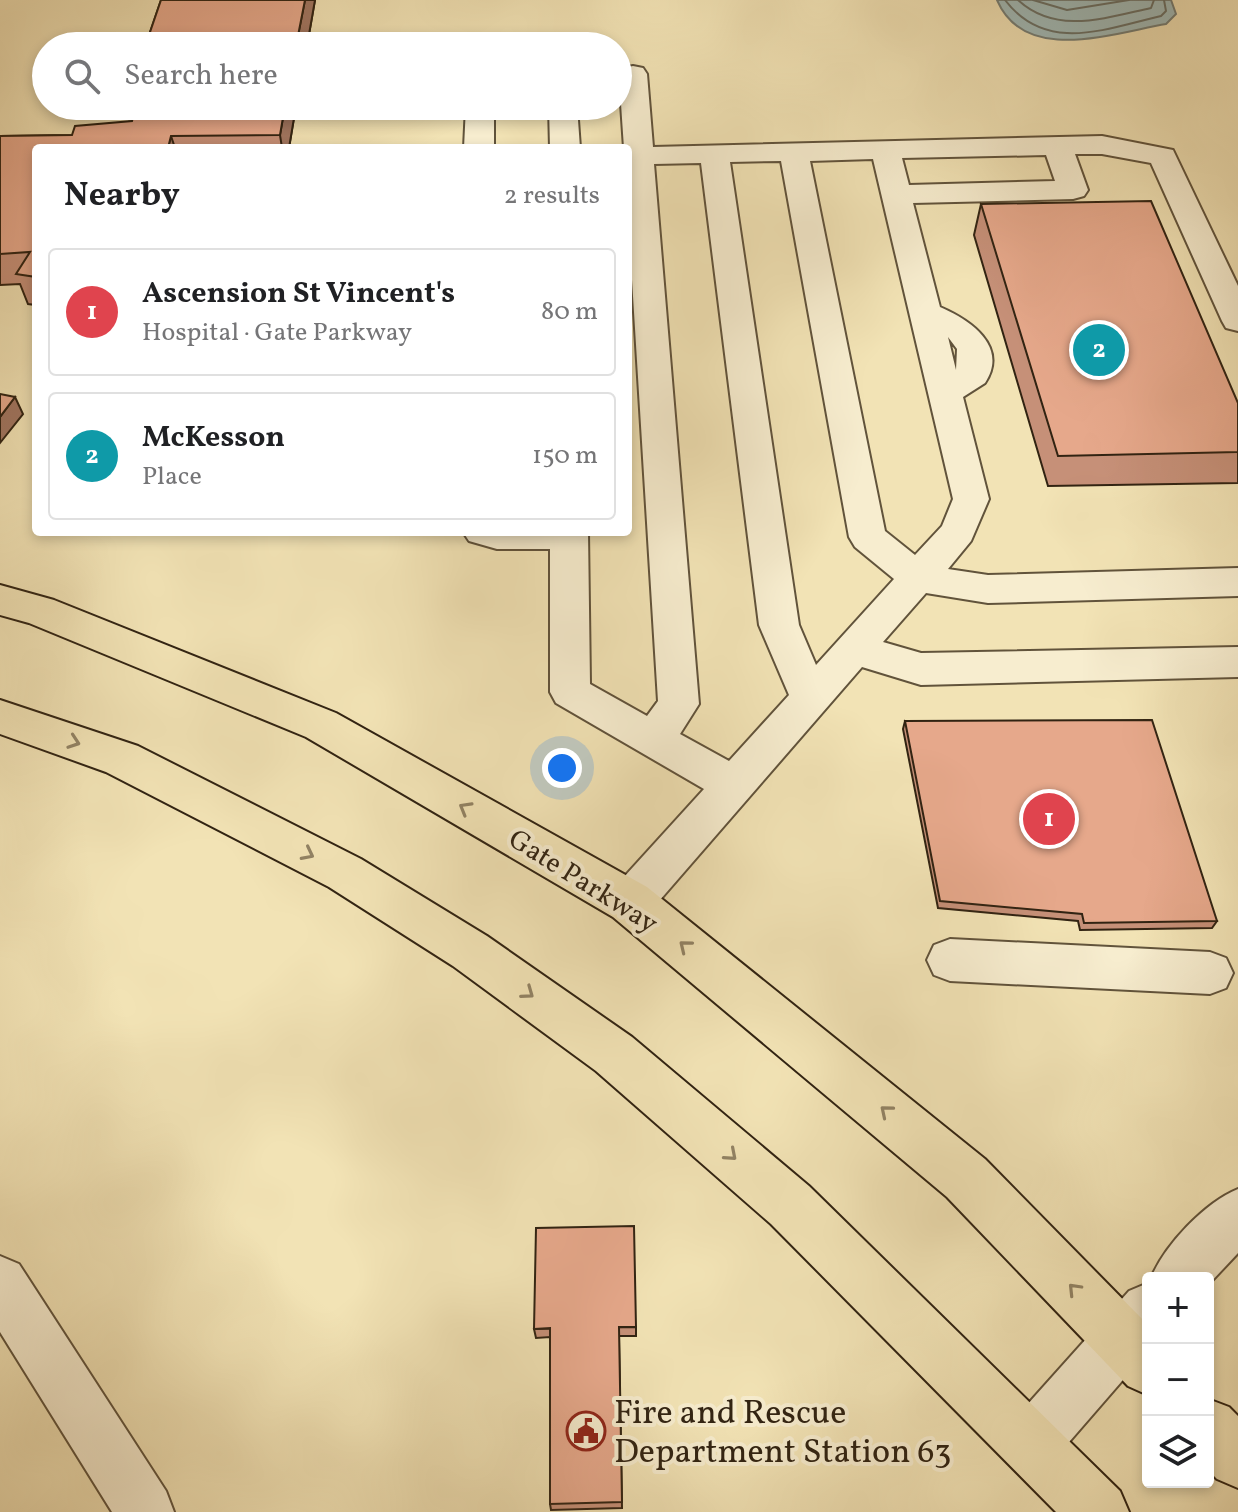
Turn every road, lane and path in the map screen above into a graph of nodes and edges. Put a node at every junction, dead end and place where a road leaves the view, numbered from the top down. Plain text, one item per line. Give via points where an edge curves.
1 (633, 74) dead end
2 (480, 120) edge
3 (564, 120) edge
4 (479, 144) edge
5 (565, 144) edge
6 (1057, 146) junction
7 (885, 150) junction
8 (794, 152) junction
9 (714, 154) junction
10 (634, 156) edge
11 (896, 194) junction
12 (1238, 321) edge
13 (569, 536) edge
14 (918, 578) junction
15 (1238, 582) edge
16 (0, 600) edge
17 (854, 649) junction
18 (1238, 662) edge
19 (811, 698) junction
20 (0, 717) edge
21 (654, 739) junction
22 (734, 785) junction
23 (630, 902) junction
24 (950, 960) dead end
25 (1210, 973) dead end
26 (1238, 1215) edge
27 (1184, 1272) edge
28 (0, 1283) edge
29 (1139, 1338) edge
30 (1214, 1434) edge
31 (1030, 1444) junction
32 (1238, 1458) edge
33 (145, 1512) edge
34 (1099, 1512) edge

1 - 10 street
2 - 4 street
3 - 5 street
6 - 7 street
6 - 11 street via 1073,190
6 - 12 street via 1102,145 1163,156
7 - 8 street
7 - 11 street
8 - 9 street
8 - 14 street via 868,537
9 - 10 street
9 - 19 street via 779,625
10 - 21 street via 679,704
11 - 14 street via 971,499 958,532
13 - 21 street via 570,692
14 - 15 street via 988,589
14 - 17 street
23 -> 16 main road, Gate Parkway via 321,725 40,611
17 - 18 street via 921,669
17 - 19 street
19 - 22 street
20 -> 31 main road via 122,759 345,873 470,951 614,1054 790,1205
21 - 22 street
22 - 23 street
29 -> 23 main road, Gate Parkway via 966,1178
24 - 25 street
26 - 27 street
28 - 33 street
29 - 31 street
30 - 32 main road
31 - 34 main road

